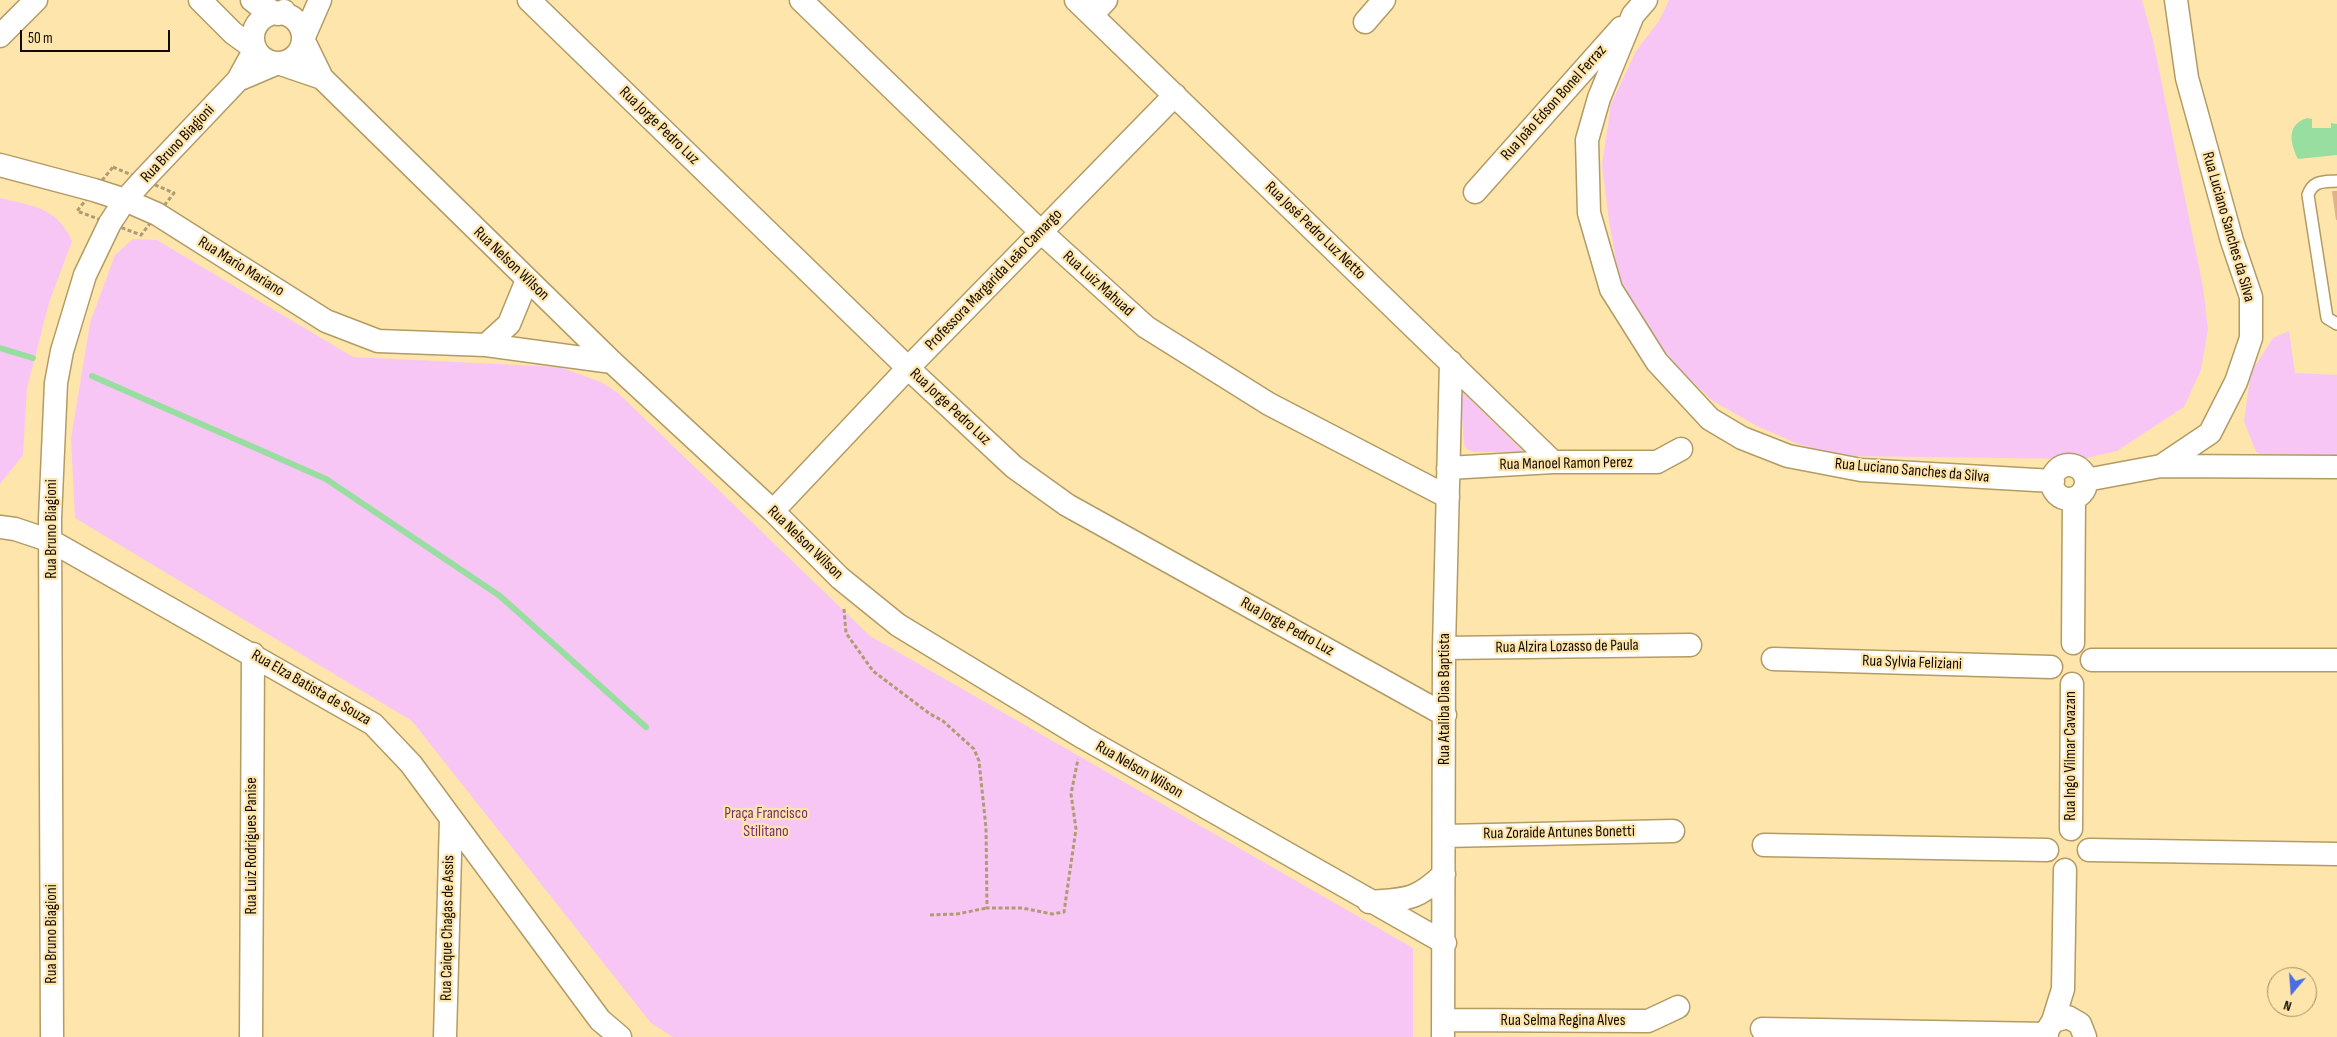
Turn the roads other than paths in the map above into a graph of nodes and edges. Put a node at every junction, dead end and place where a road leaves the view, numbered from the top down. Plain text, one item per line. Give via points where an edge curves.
1 (36, 0) edge
2 (200, 0) edge
3 (252, 0) edge
4 (311, 0) edge
5 (320, 0) edge
6 (529, 0) edge
7 (801, 0) edge
8 (1076, 0) edge
9 (1384, 0) edge
10 (2183, 1) edge
11 (1099, 8) edge
12 (1639, 8) edge
13 (278, 14) junction
14 (1365, 22) dead end
15 (0, 36) edge
16 (303, 39) junction
17 (255, 49) junction
18 (278, 63) junction
19 (322, 78) junction
20 (238, 80) junction
21 (1175, 95) junction
22 (0, 165) edge
23 (2337, 181) edge
24 (1475, 192) dead end
25 (125, 200) junction
26 (1041, 232) junction
27 (527, 280) junction
28 (2337, 324) edge
29 (486, 345) junction
30 (612, 362) junction
31 (1451, 362) junction
32 (908, 368) junction
33 (2210, 433) junction
34 (1681, 448) dead end
35 (1553, 462) junction
36 (2161, 466) junction
37 (2229, 466) junction
38 (2337, 467) edge
39 (1448, 468) junction
40 (2080, 489) junction
41 (1448, 496) junction
42 (773, 511) junction
43 (0, 527) edge
44 (51, 541) junction
45 (2073, 643) junction
46 (1690, 645) dead end
47 (1444, 648) junction
48 (254, 654) junction
49 (1772, 659) dead end
50 (2092, 660) junction
51 (2337, 660) edge
52 (2051, 666) junction
53 (2072, 684) junction
54 (1445, 715) junction
55 (451, 819) junction
56 (2071, 829) junction
57 (1672, 831) dead end
58 (1445, 836) junction
59 (1764, 845) dead end
60 (2047, 850) junction
61 (2089, 850) junction
62 (2337, 854) edge
63 (2065, 870) junction
64 (1444, 874) junction
65 (1369, 902) junction
66 (1444, 943) junction
67 (1678, 1007) dead end
68 (1444, 1028) edge
69 (1762, 1029) dead end
70 (2061, 1029) edge
71 (52, 1037) edge
72 (251, 1037) edge
73 (445, 1037) edge
74 (620, 1037) edge

1 - 15 street
2 - 17 street via 233,33
3 - 13 street
4 - 13 street
5 - 16 street
6 - 32 street, Rua Jorge Pedro Luz
7 - 26 street, Rua Luiz Mahuad
8 - 11 street, Rua José Pedro Luz Netto
9 - 14 street
10 - 33 street, Rua Luciano Sanches da Silva via 2187,78 2232,241 2251,297 2251,338 2236,382
11 - 21 street, Rua José Pedro Luz Netto
12 - 24 street, Rua João Edson Bonel Ferraz
12 - 40 street, Rua Luciano Sanches da Silva via 1599,98 1587,140 1589,213 1611,289 1657,362 1710,419 1742,438 1788,456 1861,470 2052,481 2059,469 2071,465 2082,472
13 - 16 street via 286,15 298,24
13 - 17 street via 265,18 256,28 253,35
16 - 18 street via 293,58
16 - 19 street, Rua Nelson Wilson
17 - 18 street via 265,60
17 - 20 street, Rua Bruno Biagioni
18 - 19 street, Rua Nelson Wilson
18 - 20 street, Rua Bruno Biagioni
19 - 27 street, Rua Nelson Wilson
20 - 25 street, Rua Bruno Biagioni
21 - 26 street, Professora Margarida Leão Camargo
21 - 31 street, Rua José Pedro Luz Netto
22 - 25 street, Rua Mario Mariano
23 - 28 lane via 2315,183 2308,195 2328,318
25 - 29 street, Rua Mario Mariano via 157,214 326,321 357,334 378,341
25 - 44 street, Rua Bruno Biagioni via 85,275 62,352 56,383 53,434
26 - 32 street, Professora Margarida Leão Camargo
26 - 41 street, Rua Luiz Mahuad via 1146,327 1269,404
27 - 29 street via 509,324
27 - 30 street, Rua Nelson Wilson
29 - 30 street, Rua Mario Mariano
30 - 42 street, Rua Nelson Wilson
31 - 35 street, Rua José Pedro Luz Netto
31 - 39 street, Rua Ataliba Dias Baptista
32 - 42 street, Professora Margarida Leão Camargo
32 - 54 street, Rua Jorge Pedro Luz via 1014,467 1067,505
33 - 36 street, Rua Luciano Sanches da Silva
33 - 37 street
34 - 35 street, Rua Manoel Ramon Perez via 1657,462
35 - 39 street, Rua Manoel Ramon Perez
36 - 37 street
36 - 40 street, Rua Luciano Sanches da Silva
37 - 38 street
39 - 41 street, Rua Ataliba Dias Baptista
40 - 45 street
41 - 47 street, Rua Ataliba Dias Baptista
42 - 65 street, Rua Nelson Wilson via 840,578 898,625 1084,738
43 - 44 street, Rua Elza Batista de Souza
44 - 48 street, Rua Elza Batista de Souza
44 - 71 street, Rua Bruno Biagioni
45 - 50 street via 2084,647
45 - 52 street via 2055,651
46 - 47 street, Rua Alzira Lozasso de Paula
47 - 54 street, Rua Ataliba Dias Baptista
48 - 55 street, Rua Elza Batista de Souza via 374,724 411,764
48 - 72 street, Rua Luiz Rodrigues Panise
49 - 52 street, Rua Sylvia Feliziani
50 - 51 street
50 - 53 street via 2088,676
52 - 53 street via 2060,680
53 - 56 street, Rua Ingo Vilmar Cavazan
54 - 58 street, Rua Ataliba Dias Baptista
55 - 73 street, Rua Caique Chagas de Assis
55 - 74 street, Rua Elza Batista de Souza via 600,1020
56 - 60 street via 2056,833
56 - 61 street via 2084,837
57 - 58 street, Rua Zoraide Antunes Bonetti
58 - 64 street, Rua Ataliba Dias Baptista
59 - 60 street
60 - 63 street via 2052,863
61 - 62 street
61 - 63 street via 2080,866
63 - 70 street
64 - 65 street via 1426,891 1405,899
64 - 66 street, Rua Ataliba Dias Baptista
65 - 66 street, Rua Nelson Wilson
66 - 68 street, Rua Ataliba Dias Baptista
67 - 68 street, Rua Selma Regina Alves via 1648,1022
69 - 70 street

